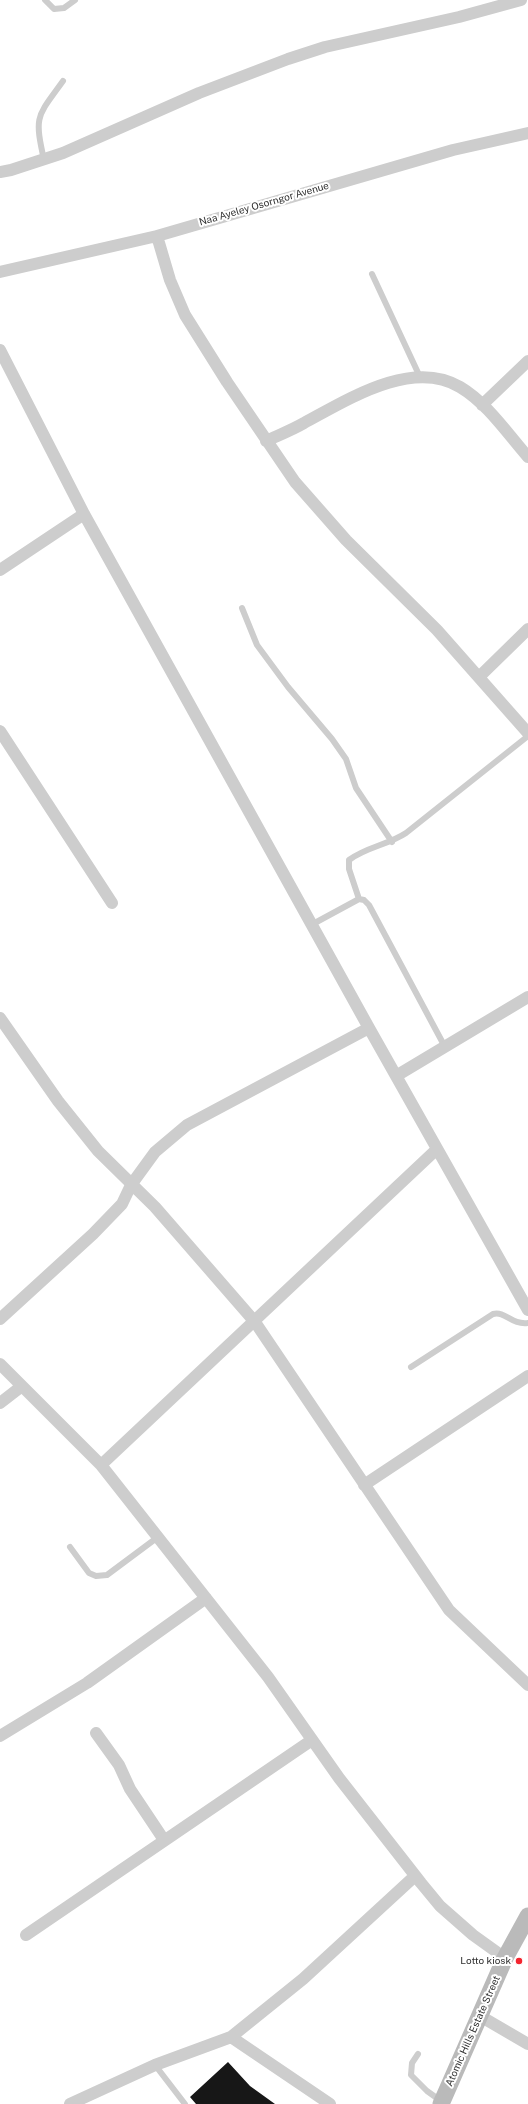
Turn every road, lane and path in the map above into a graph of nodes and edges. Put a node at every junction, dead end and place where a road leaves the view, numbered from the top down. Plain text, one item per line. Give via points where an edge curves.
1 (44, 0) edge
2 (75, 0) edge
3 (521, 0) edge
4 (63, 81) dead end
5 (528, 133) edge
6 (44, 160) junction
7 (0, 172) edge
8 (157, 236) junction
9 (0, 272) edge
10 (372, 274) dead end
11 (0, 350) edge
12 (528, 361) edge
13 (420, 378) junction
14 (482, 405) junction
15 (266, 441) junction
16 (528, 457) edge
17 (84, 514) junction
18 (0, 570) edge
19 (242, 608) dead end
20 (528, 629) edge
21 (479, 677) junction
22 (0, 731) edge
23 (528, 734) edge
24 (392, 842) junction
25 (359, 899) junction
26 (112, 903) dead end
27 (311, 925) junction
28 (528, 997) edge
29 (0, 1018) edge
30 (368, 1028) junction
31 (445, 1047) junction
32 (396, 1076) junction
33 (437, 1149) junction
34 (131, 1185) junction
35 (528, 1310) edge
36 (0, 1319) edge
37 (255, 1322) junction
38 (528, 1323) edge
39 (0, 1364) edge
40 (411, 1367) dead end
41 (528, 1376) edge
42 (22, 1386) junction
43 (0, 1403) edge
44 (101, 1465) junction
45 (364, 1485) junction
46 (158, 1537) junction
47 (70, 1547) dead end
48 (206, 1598) junction
49 (528, 1685) edge
50 (96, 1733) dead end
51 (0, 1736) edge
52 (312, 1740) junction
53 (164, 1840) junction
54 (415, 1876) junction
55 (528, 1916) edge
56 (26, 1935) dead end
57 (505, 1958) junction
58 (480, 2016) junction
59 (231, 2037) junction
60 (528, 2044) edge
61 (418, 2054) dead end
62 (155, 2065) junction
63 (441, 2103) edge
64 (70, 2104) edge
65 (185, 2104) edge
66 (330, 2104) edge

1 - 2 lane via 54,9 64,8
3 - 6 street via 459,17 325,47 256,70
4 - 6 lane via 39,117 37,128
5 - 8 street, Naa Ayeley Osorngor Avenue via 453,150
6 - 7 street
8 - 9 street, Naa Ayeley Osorngor Avenue
8 - 15 street via 170,280 186,315
10 - 13 lane
11 - 17 street
12 - 14 street
13 - 14 street via 442,379 461,388
13 - 15 street via 390,383 356,394 303,424
14 - 16 street
15 - 21 street via 295,482 346,540 437,630
17 - 18 street
17 - 27 street
19 - 24 lane via 257,645 346,759 356,788
20 - 21 street
21 - 23 street
22 - 26 street
23 - 24 lane
24 - 25 lane via 358,852 349,860 349,869
25 - 27 lane
25 - 31 lane via 369,905
27 - 30 street
28 - 31 street
29 - 34 street via 58,1101 98,1151
30 - 32 street
30 - 34 street via 187,1125 155,1152
31 - 32 street
32 - 33 street
33 - 35 street
33 - 37 street
34 - 36 street via 122,1204 93,1234
34 - 37 street via 155,1207
37 - 44 street
37 - 45 street
38 - 40 lane via 512,1322 502,1314 493,1314
39 - 42 street
41 - 45 street
42 - 43 street
42 - 44 street
44 - 46 street
45 - 49 street via 449,1610
46 - 47 lane via 108,1575 96,1576 89,1573
46 - 48 street
48 - 51 street via 87,1682
48 - 52 street via 268,1677
50 - 53 street via 119,1765 130,1789
52 - 53 street
52 - 54 street
53 - 56 street
54 - 57 street via 440,1906 473,1935
54 - 59 street via 303,1979
55 - 57 street, Atomic Hills Estate Street
57 - 58 street, Atomic Hills Estate Street
58 - 60 street
58 - 63 street, Atomic Hills Estate Street
59 - 62 street
59 - 66 street
61 - 63 lane via 412,2063 411,2075
62 - 64 street
62 - 65 lane

